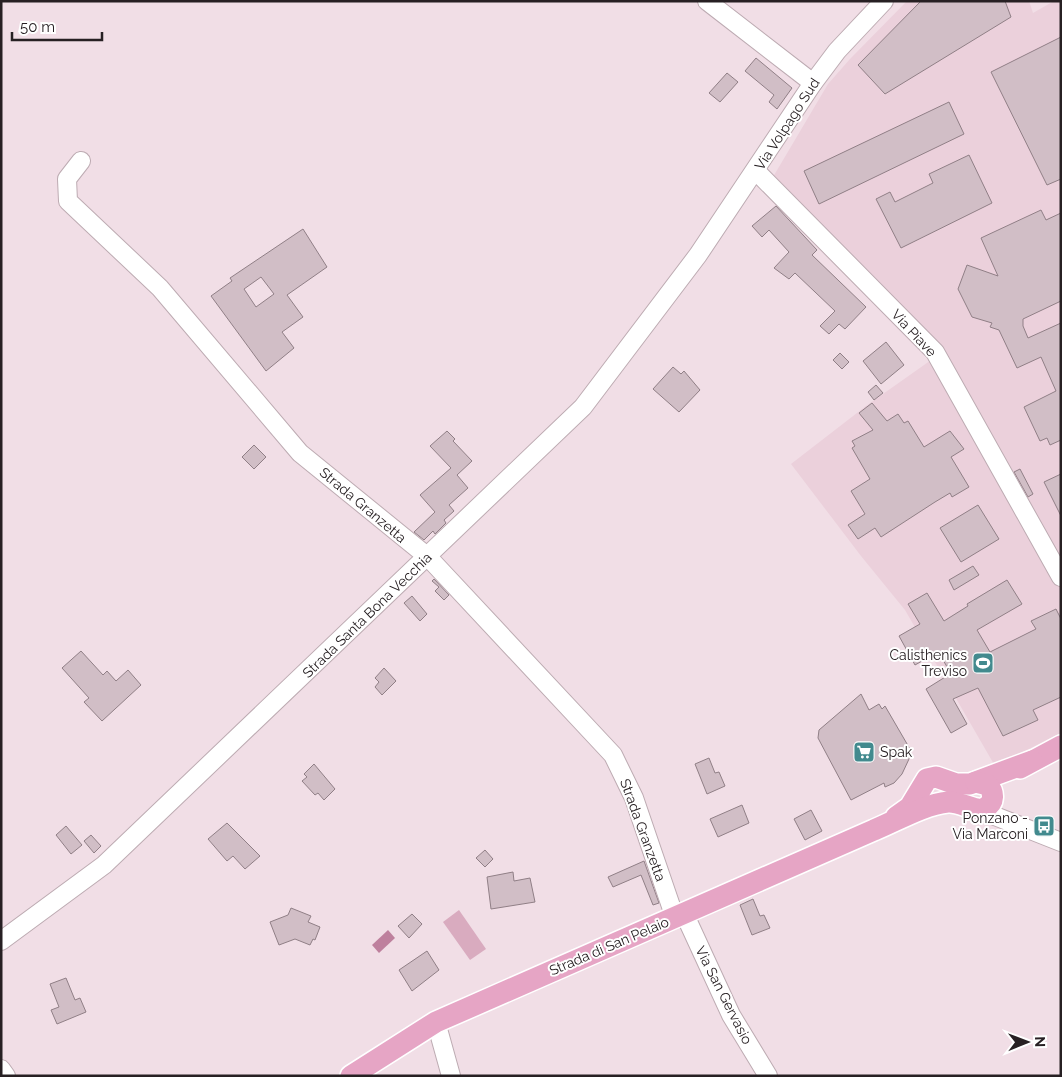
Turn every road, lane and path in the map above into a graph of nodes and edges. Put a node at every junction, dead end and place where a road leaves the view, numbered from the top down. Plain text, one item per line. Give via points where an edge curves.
1 (707, 1) edge
2 (884, 1) edge
3 (813, 83) junction
4 (81, 161) dead end
5 (756, 171) junction
6 (698, 255) joint
7 (428, 557) junction
8 (1061, 577) edge
9 (1061, 746) edge
10 (1032, 761) junction
11 (985, 778) junction
12 (924, 801) junction
13 (995, 809) junction
14 (1061, 842) edge
15 (679, 916) junction
16 (1, 941) edge
17 (436, 1022) junction
18 (1, 1069) edge
19 (6, 1076) edge
20 (351, 1076) edge
21 (451, 1076) edge
22 (768, 1076) edge

1 - 3 street
2 - 3 street, Via Volpago Sud via 837,51
3 - 5 street, Via Volpago Sud
4 - 7 street, Strada Granzetta via 67,179 68,201 160,288 300,453
5 - 6 street, Via Volpago Sud
5 - 8 street, Via Piave via 935,352
6 - 7 street, Strada Santa Bona Vecchia via 583,408
7 - 15 street, Strada Granzetta via 613,755 634,798
7 - 16 street, Strada Santa Bona Vecchia via 104,865
9 - 10 main road
10 - 11 main road
10 - 13 main road via 1002,780
11 - 12 main road, Strada di San Pelaio via 960,784 932,778 924,782
11 - 13 main road
12 - 13 main road via 958,802
12 - 15 main road, Strada di San Pelaio via 874,830
13 - 14 street
15 - 17 main road, Strada di San Pelaio
15 - 22 street, Via San Gervasio
17 - 20 main road, Strada di San Pelaio
17 - 21 street
18 - 19 street

